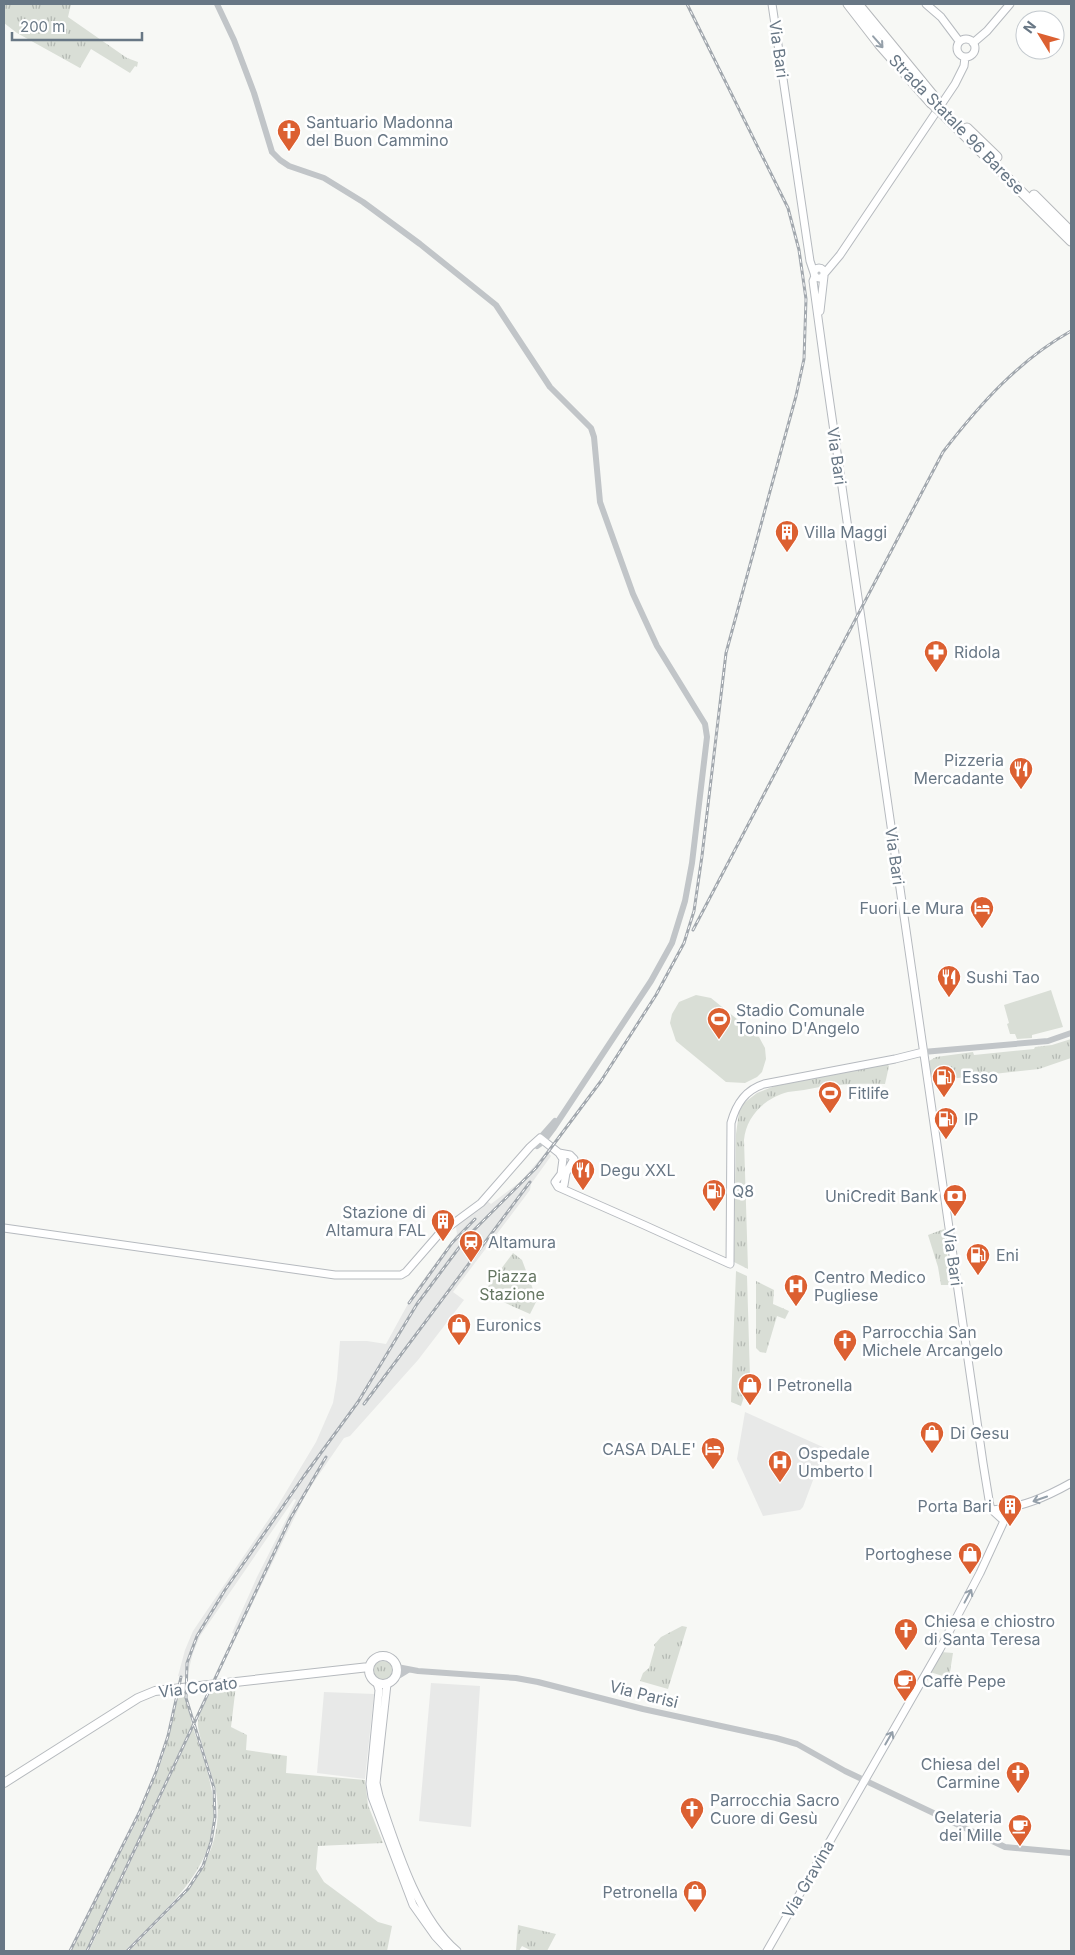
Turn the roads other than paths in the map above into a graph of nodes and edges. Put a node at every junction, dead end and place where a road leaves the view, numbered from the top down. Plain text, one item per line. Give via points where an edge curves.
1 (217, 4) edge
2 (772, 4) edge
3 (848, 4) edge
4 (860, 4) edge
5 (926, 4) edge
6 (1010, 4) edge
7 (959, 41) junction
8 (974, 43) junction
9 (965, 57) junction
10 (934, 101) junction
11 (943, 110) junction
12 (1071, 232) edge
13 (1071, 241) edge
14 (819, 272) junction
15 (1071, 1033) edge
16 (923, 1052) junction
17 (544, 1142) junction
18 (522, 1157) junction
19 (563, 1158) junction
20 (561, 1182) junction
21 (4, 1228) edge
22 (1071, 1483) edge
23 (992, 1510) junction
24 (369, 1667) junction
25 (397, 1667) junction
26 (358, 1669) junction
27 (408, 1670) junction
28 (395, 1678) junction
29 (374, 1680) junction
30 (387, 1684) junction
31 (865, 1780) junction
32 (4, 1783) edge
33 (1071, 1853) edge
34 (449, 1951) edge
35 (457, 1951) edge
36 (767, 1951) edge

1 - 17 street via 254,93 272,152 289,166 324,178 363,202 496,305 550,386 591,428 600,502 633,594 657,646 705,724 707,737 692,863 672,943 651,981
2 - 14 main road, Via Bari via 810,257
3 -> 10 highway, Strada Statale 96 Barese via 879,44
4 - 10 highway, Strada Statale 96 Barese
5 - 7 main road via 941,17
6 - 8 main road
7 - 8 main road via 968,39
7 - 9 main road via 957,52
8 - 9 main road via 973,54
9 - 14 main road via 955,84 835,262
10 - 11 highway, Strada Statale 96 Barese, bridge
11 - 12 highway, Strada Statale 96 Barese
11 - 13 highway, Strada Statale 96 Barese
14 - 16 main road, Via Bari via 818,318
15 - 16 street via 1048,1041
16 - 20 main road via 764,1084 744,1096 731,1123 730,1264 573,1192
16 - 23 main road, Via Bari
17 - 18 main road
17 - 18 main road
17 - 19 main road
18 - 21 main road via 481,1203 439,1234 406,1272 396,1275 335,1275
19 - 20 main road
19 - 20 main road via 566,1165 571,1165
22 -> 23 main road via 1048,1496
31 -> 23 main road, Via Gravina via 968,1597 1004,1521
24 - 25 main road via 382,1656 392,1659
24 - 26 main road, Via Corato
24 - 29 main road
25 - 27 street, Via Parisi
25 - 28 main road
26 - 29 main road
26 - 32 main road, Via Corato via 156,1691 138,1698
27 - 28 street
27 - 31 street, Via Parisi via 538,1682 776,1738 797,1744
28 - 30 main road
29 - 30 main road
29 - 34 main road via 379,1690 370,1784 372,1797 413,1906
30 - 35 main road via 376,1783 379,1796 420,1903
31 - 33 street, Via Parisi via 1005,1847
31 - 36 main road, Via Gravina

